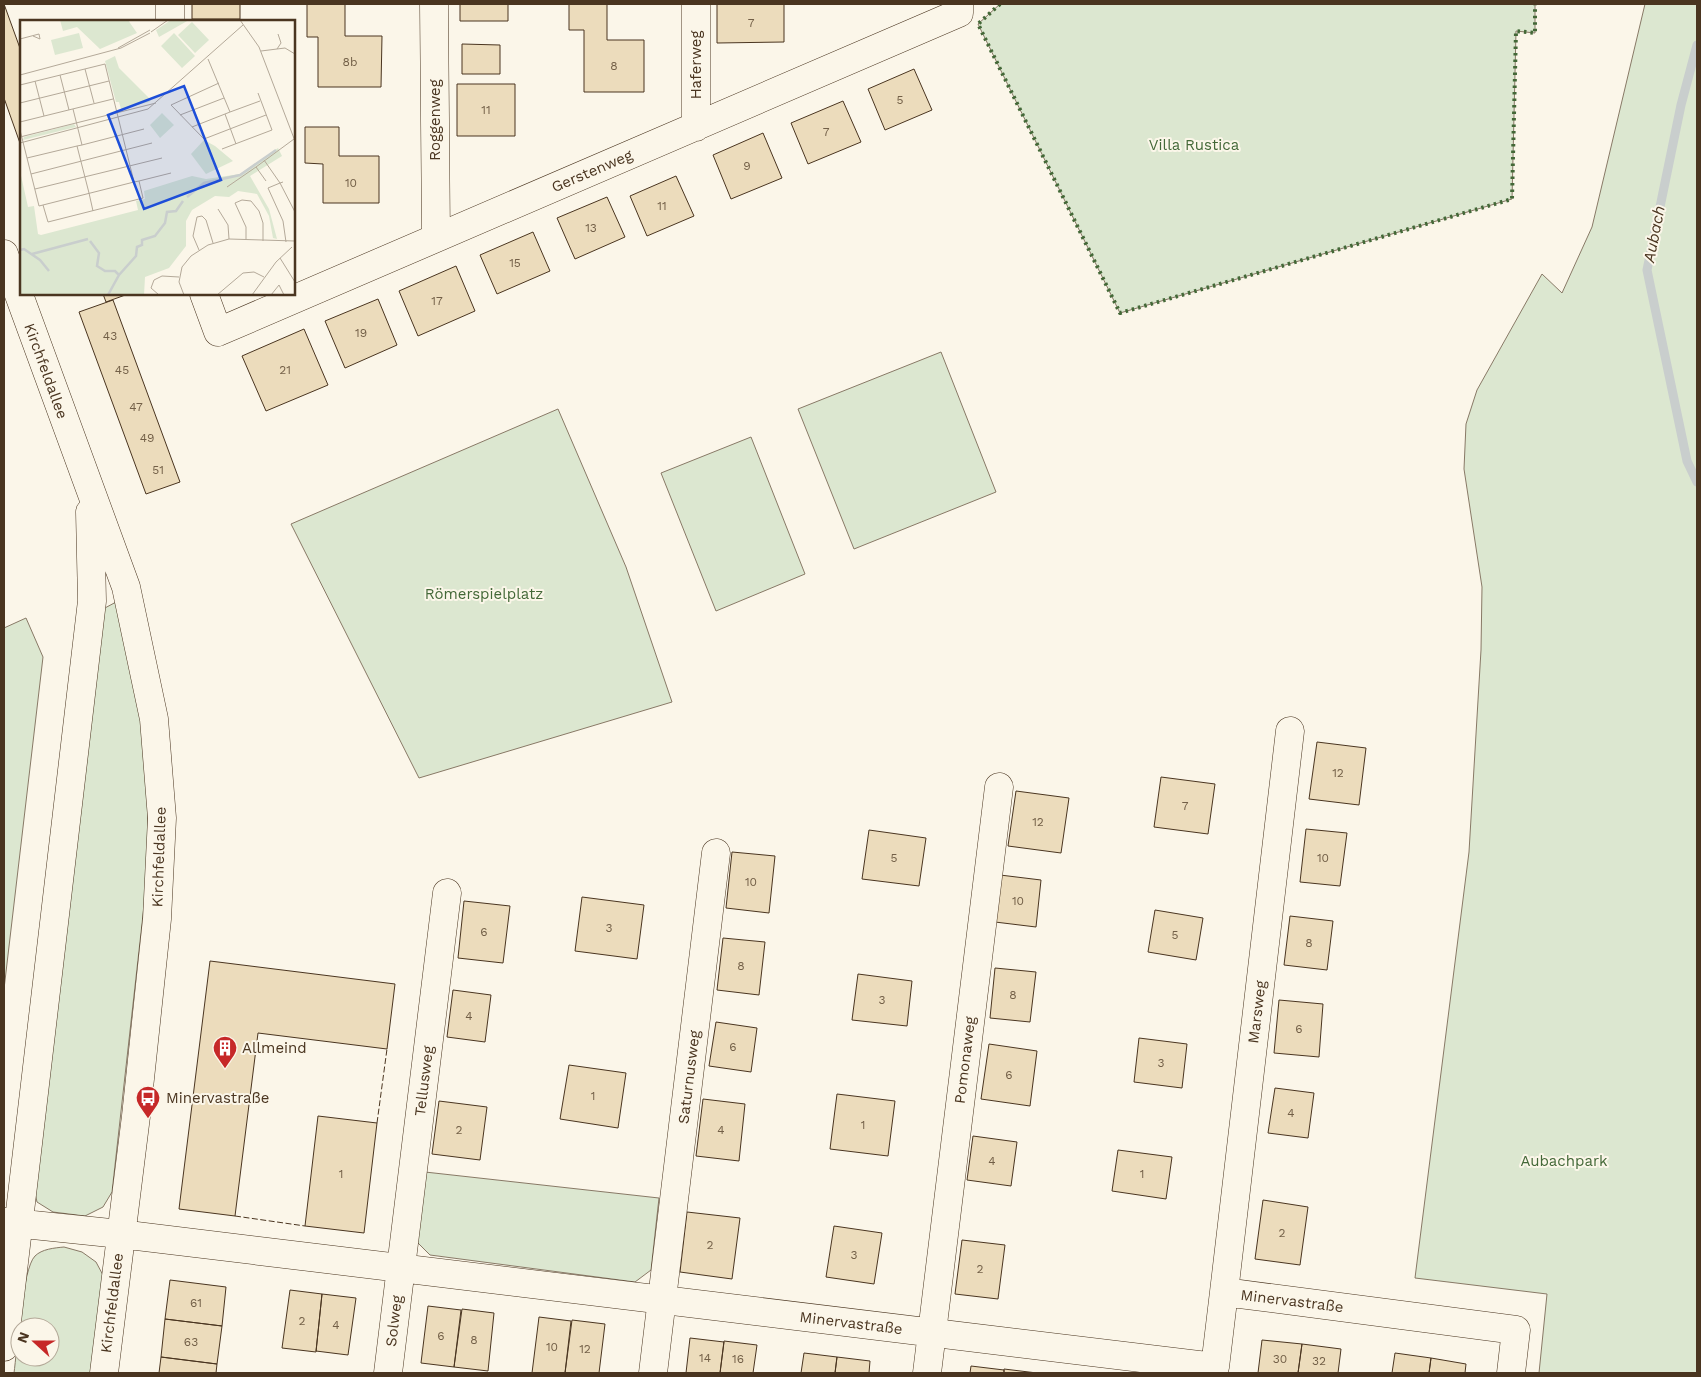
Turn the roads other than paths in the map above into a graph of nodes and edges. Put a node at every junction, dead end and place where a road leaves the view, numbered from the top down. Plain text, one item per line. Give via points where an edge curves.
1 (170, 4) edge
2 (434, 4) edge
3 (696, 4) edge
4 (958, 4) edge
5 (170, 20) edge
6 (696, 127) junction
7 (436, 237) junction
8 (4, 254) edge
9 (204, 295) edge
10 (89, 488) junction
11 (1290, 731) dead end
12 (999, 787) dead end
13 (716, 853) dead end
14 (447, 893) dead end
15 (11, 1223) edge
16 (120, 1234) junction
17 (400, 1269) junction
18 (1224, 1292) junction
19 (662, 1301) junction
20 (932, 1333) junction
21 (4, 1347) edge
22 (1215, 1370) edge
23 (104, 1373) edge
24 (388, 1373) edge
25 (653, 1373) edge
26 (927, 1373) edge
27 (1511, 1373) edge

1 - 5 street
2 - 7 street, Roggenweg
3 - 6 street, Haferweg
4 - 6 street, Gerstenweg via 959,13
6 - 7 street, Gerstenweg
7 - 9 street, Gerstenweg via 218,332
8 - 10 street, Kirchfeldallee
10 - 15 street, Kirchfeldallee via 92,602
10 - 16 street, Kirchfeldallee via 126,587 154,719 162,818 157,919
11 - 18 street, Marsweg
12 - 20 street, Pomonaweg
13 - 19 street, Saturnusweg
14 - 17 street, Tellusweg
15 - 16 street, Kirchfeldallee
15 - 21 street, Kirchfeldallee
16 - 17 street, Minervastraße
16 - 23 street, Kirchfeldallee
17 - 19 street, Minervastraße
17 - 24 street, Solweg
18 - 22 street, Minervastraße
18 - 27 street, Minervastraße via 1516,1330
19 - 20 street, Minervastraße
19 - 25 street, Saturnusweg
20 - 22 street, Minervastraße
20 - 26 street, Pomonaweg

